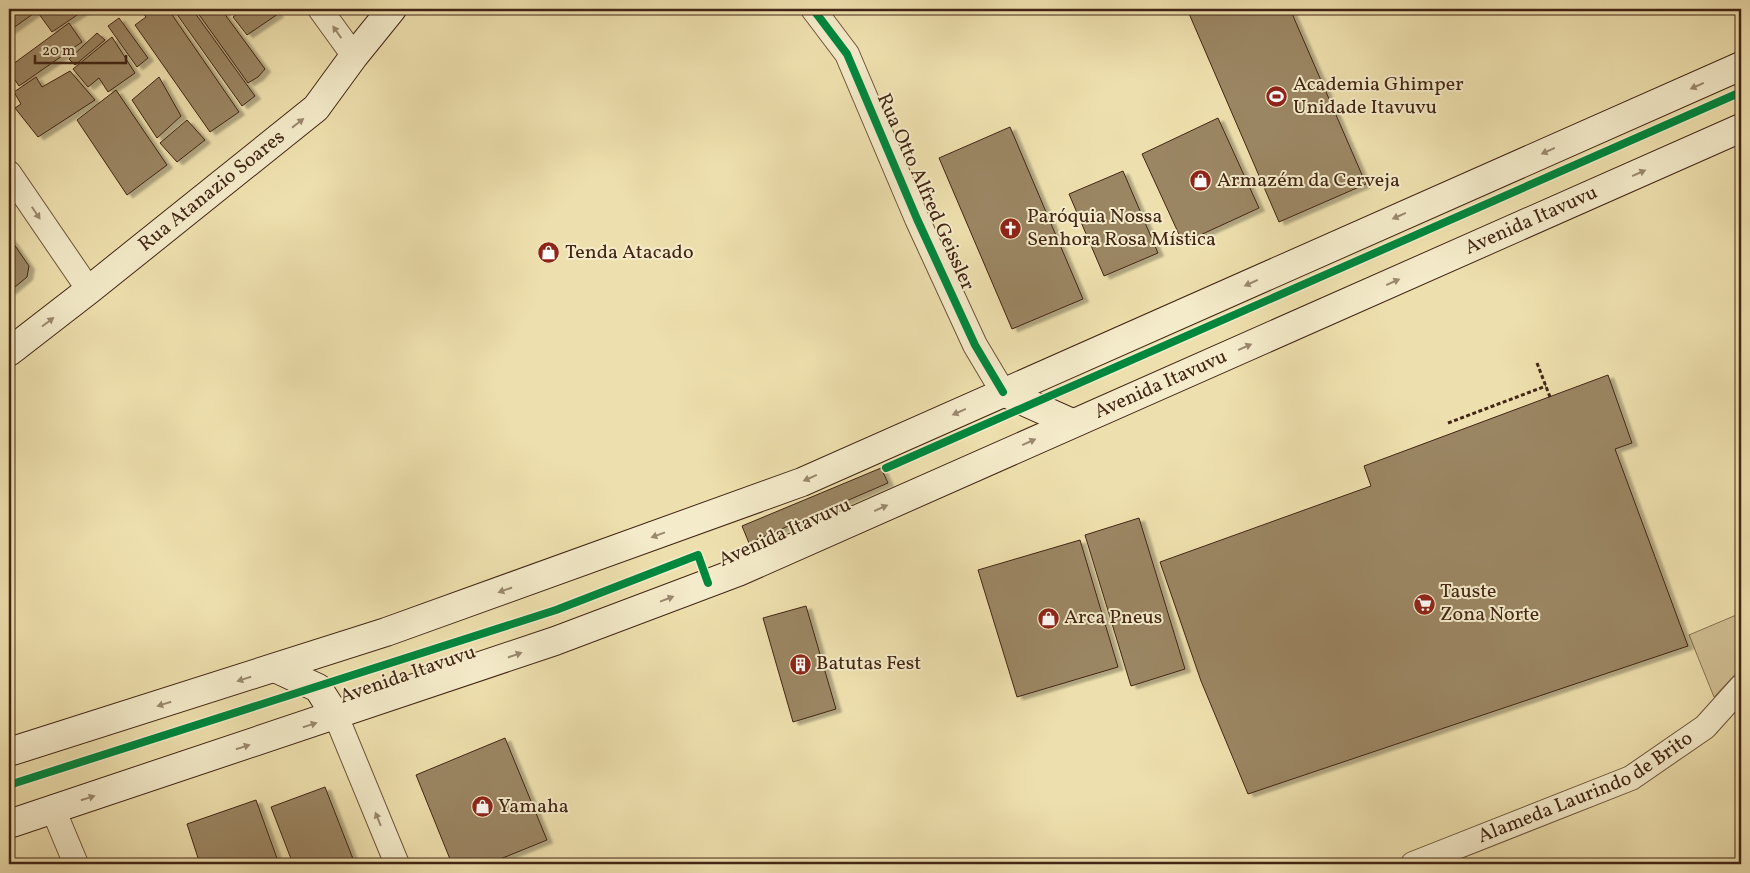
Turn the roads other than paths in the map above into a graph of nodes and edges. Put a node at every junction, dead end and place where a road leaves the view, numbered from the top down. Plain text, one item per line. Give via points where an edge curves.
1 (320, 9) edge
2 (392, 9) edge
3 (813, 9) edge
4 (354, 56) junction
5 (1741, 66) edge
6 (1741, 128) edge
7 (9, 173) edge
8 (89, 290) junction
9 (9, 352) edge
10 (1003, 392) junction
11 (1072, 423) junction
12 (277, 669) junction
13 (1741, 687) edge
14 (336, 716) junction
15 (9, 752) edge
16 (53, 809) junction
17 (9, 824) edge
18 (76, 864) edge
19 (397, 864) edge
20 (1413, 864) edge

4 -> 1 street
2 - 4 main road, Rua Atanazio Soares
3 - 10 street, Rua Otto Alfred Geissler via 847,54 975,346
8 -> 4 main road, Rua Atanazio Soares via 316,108
5 -> 10 main road, Avenida Itavuvu
11 -> 6 main road, Avenida Itavuvu
7 -> 8 street
9 -> 8 main road, Rua Atanazio Soares
10 - 11 main road
10 -> 12 main road, Avenida Itavuvu via 802,482 515,587
14 -> 11 main road, Avenida Itavuvu via 554,642 738,572
12 - 14 main road via 318,688
12 -> 15 main road, Avenida Itavuvu
13 - 20 street, Alameda Laurindo de Brito via 1705,727 1631,778
16 -> 14 main road, Avenida Itavuvu
19 -> 14 street
16 - 17 main road, Avenida Itavuvu
16 - 18 street

